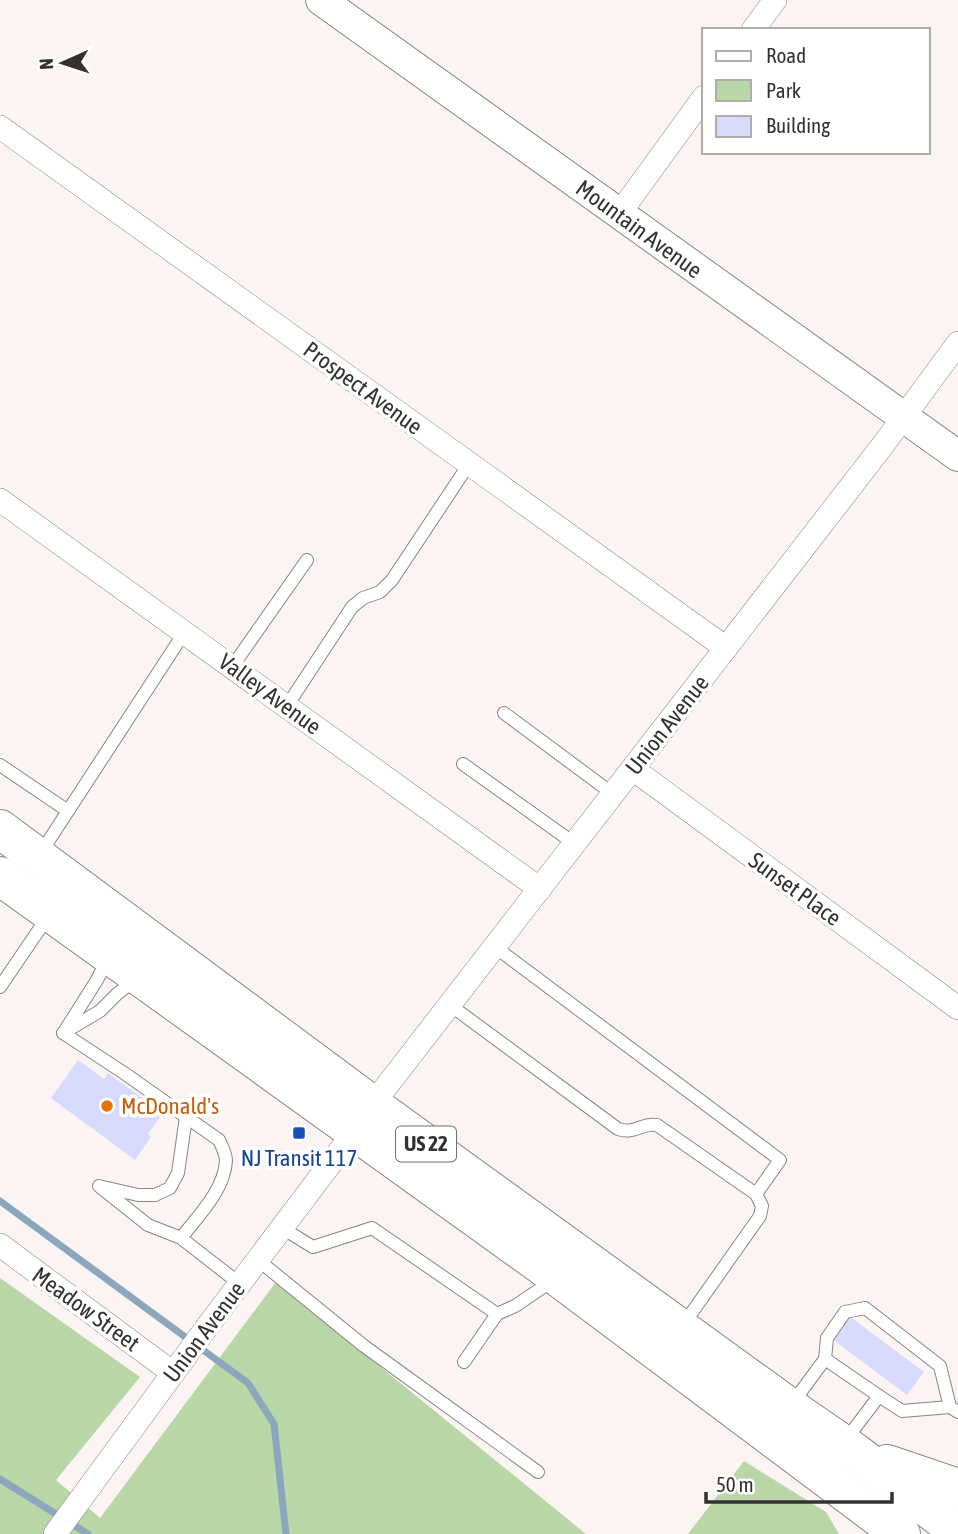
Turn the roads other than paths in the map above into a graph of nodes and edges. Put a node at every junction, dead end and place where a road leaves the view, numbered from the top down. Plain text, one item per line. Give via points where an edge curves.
1 (321, 0) edge
2 (775, 0) edge
3 (754, 28) edge
4 (702, 100) edge
5 (0, 128) edge
6 (619, 214) junction
7 (958, 342) edge
8 (904, 418) junction
9 (958, 457) edge
10 (469, 464) junction
11 (0, 500) edge
12 (307, 559) dead end
13 (184, 633) junction
14 (726, 648) junction
15 (232, 667) junction
16 (287, 706) junction
17 (505, 713) dead end
18 (463, 764) dead end
19 (0, 765) edge
20 (633, 769) junction
21 (613, 794) junction
22 (68, 811) junction
23 (0, 829) edge
24 (575, 845) junction
25 (38, 857) junction
26 (0, 876) edge
27 (540, 889) junction
28 (50, 912) junction
29 (495, 947) junction
30 (125, 965) junction
31 (4, 971) edge
32 (0, 987) edge
33 (450, 1005) junction
34 (958, 1008) edge
35 (63, 1033) junction
36 (186, 1117) junction
37 (363, 1118) junction
38 (756, 1195) junction
39 (282, 1228) junction
40 (181, 1238) junction
41 (0, 1245) edge
42 (258, 1260) junction
43 (558, 1277) junction
44 (240, 1284) junction
45 (497, 1314) junction
46 (681, 1328) junction
47 (825, 1359) junction
48 (464, 1362) dead end
49 (173, 1373) junction
50 (879, 1396) junction
51 (789, 1407) junction
52 (954, 1410) edge
53 (850, 1449) junction
54 (538, 1472) dead end
55 (833, 1483) junction
56 (958, 1488) edge
57 (958, 1531) edge
58 (55, 1534) edge
59 (864, 1534) edge
60 (901, 1534) edge

1 - 6 street, Mountain Avenue
2 - 3 street
4 - 6 street
5 - 10 street, Prospect Avenue
6 - 8 street, Mountain Avenue
7 - 8 street, Union Avenue
8 - 9 street, Mountain Avenue
8 - 14 street, Union Avenue
10 - 14 street, Prospect Avenue
10 - 16 lane via 392,580 352,607
11 - 13 street, Valley Avenue
12 - 15 lane
13 - 15 street, Valley Avenue
13 - 22 lane
14 - 20 street, Union Avenue
15 - 16 street, Valley Avenue
16 - 27 street, Valley Avenue
17 - 21 lane
18 - 24 lane
19 - 22 lane
20 - 21 street, Union Avenue
20 - 34 street, Sunset Place
21 - 24 street, Union Avenue
22 - 25 lane
23 - 25 highway, US 22
24 - 27 street, Union Avenue
25 - 37 highway, US 22
26 - 28 highway, US 22
27 - 29 street, Union Avenue
28 - 30 highway, US 22
28 - 31 lane
29 - 33 street, Union Avenue
29 - 38 lane via 780,1160
30 - 35 lane via 97,980
30 - 35 lane via 117,994 100,1011
30 - 37 highway, US 22
31 - 32 lane
33 - 37 street, Union Avenue
33 - 38 lane via 618,1129 660,1126
35 - 36 lane
36 - 40 lane via 219,1140 226,1162 218,1189
36 - 40 lane via 178,1173 170,1188 155,1195 138,1195 99,1186 148,1225
37 - 39 street, Union Avenue
37 - 43 highway, US 22
37 - 46 highway, US 22
38 - 46 lane via 762,1206 760,1216
39 - 42 street, Union Avenue
39 - 45 lane via 313,1247 372,1228
40 - 44 lane
41 - 49 street, Meadow Street
42 - 44 street, Union Avenue
42 - 54 lane via 364,1346
43 - 45 lane
43 - 55 highway, US 22
44 - 49 street, Union Avenue
45 - 48 lane
46 - 51 highway, US 22
47 - 50 lane
47 - 51 lane
47 - 52 lane via 827,1338 845,1312 865,1308 940,1366
49 - 58 street, Union Avenue
50 - 52 lane via 902,1411
50 - 53 lane
51 - 53 highway, US 22
53 - 56 highway
53 - 57 highway, US 22
55 - 59 highway
55 - 60 highway, US 22

